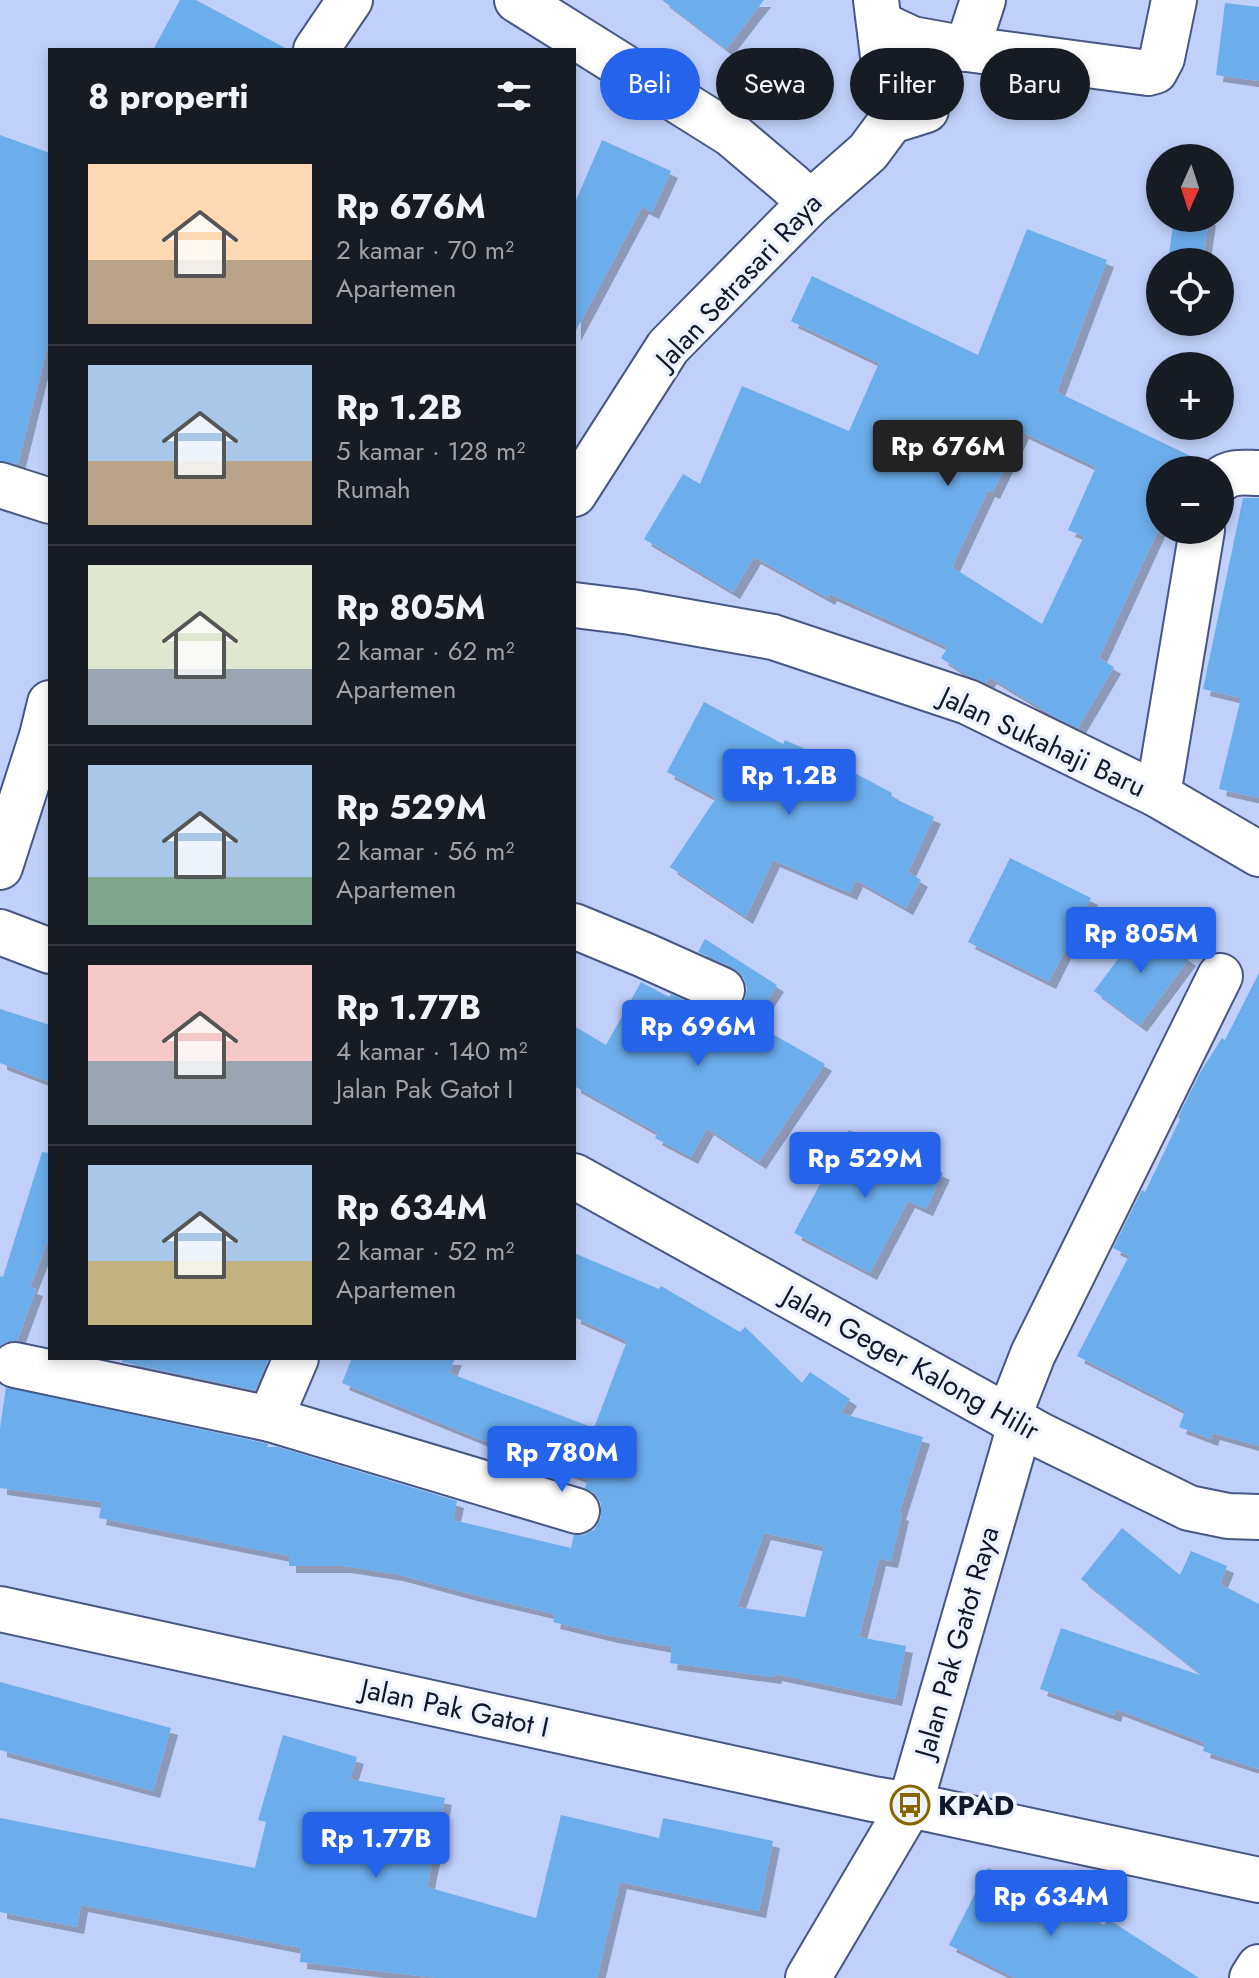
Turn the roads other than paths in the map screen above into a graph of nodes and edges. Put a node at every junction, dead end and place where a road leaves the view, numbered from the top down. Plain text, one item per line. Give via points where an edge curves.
1 (350, 0) edge
2 (517, 0) edge
3 (983, 0) edge
4 (1174, 0) edge
5 (878, 12) edge
6 (317, 48) edge
7 (967, 49) junction
8 (810, 203) junction
9 (1234, 473) edge
10 (1259, 473) edge
11 (0, 485) edge
12 (576, 491) edge
13 (48, 500) edge
14 (1200, 544) edge
15 (576, 605) edge
16 (47, 726) edge
17 (1158, 795) junction
18 (1259, 854) edge
19 (0, 867) edge
20 (576, 927) edge
21 (0, 932) edge
22 (48, 950) edge
23 (1220, 976) dead end
24 (722, 990) dead end
25 (576, 1177) edge
26 (295, 1360) edge
27 (15, 1365) dead end
28 (270, 1419) junction
29 (1014, 1422) junction
30 (577, 1511) dead end
31 (1259, 1517) edge
32 (0, 1609) edge
33 (910, 1805) junction
34 (1259, 1880) edge
35 (1259, 1967) edge
36 (808, 1978) edge
37 (1252, 1978) edge

1 - 6 street
2 - 8 street via 731,134
3 - 7 street
4 - 7 street via 1162,58 1148,73
5 - 7 street via 912,39
5 - 8 street, Jalan Setrasari Raya via 908,116
8 - 12 street, Jalan Setrasari Raya via 668,347
9 - 10 street
11 - 13 street
14 - 17 street, Jalan Sukahaji Baru
15 - 17 street, Jalan Sukahaji Baru via 773,637 968,702
16 - 19 street
17 - 18 street
20 - 24 street
21 - 22 street
23 - 29 street, Jalan Pak Gatot Raya via 1033,1354
25 - 29 street, Jalan Geger Kalong Hilir
26 - 28 street
27 - 28 street
28 - 30 street
29 - 31 street, Jalan Geger Kalong Hilir via 1189,1508
29 - 33 street, Jalan Pak Gatot Raya
32 - 33 street, Jalan Pak Gatot I
33 - 34 street, Jalan Pak Gatot I
33 - 36 street, Jalan Pak Gatot Raya
35 - 37 street

